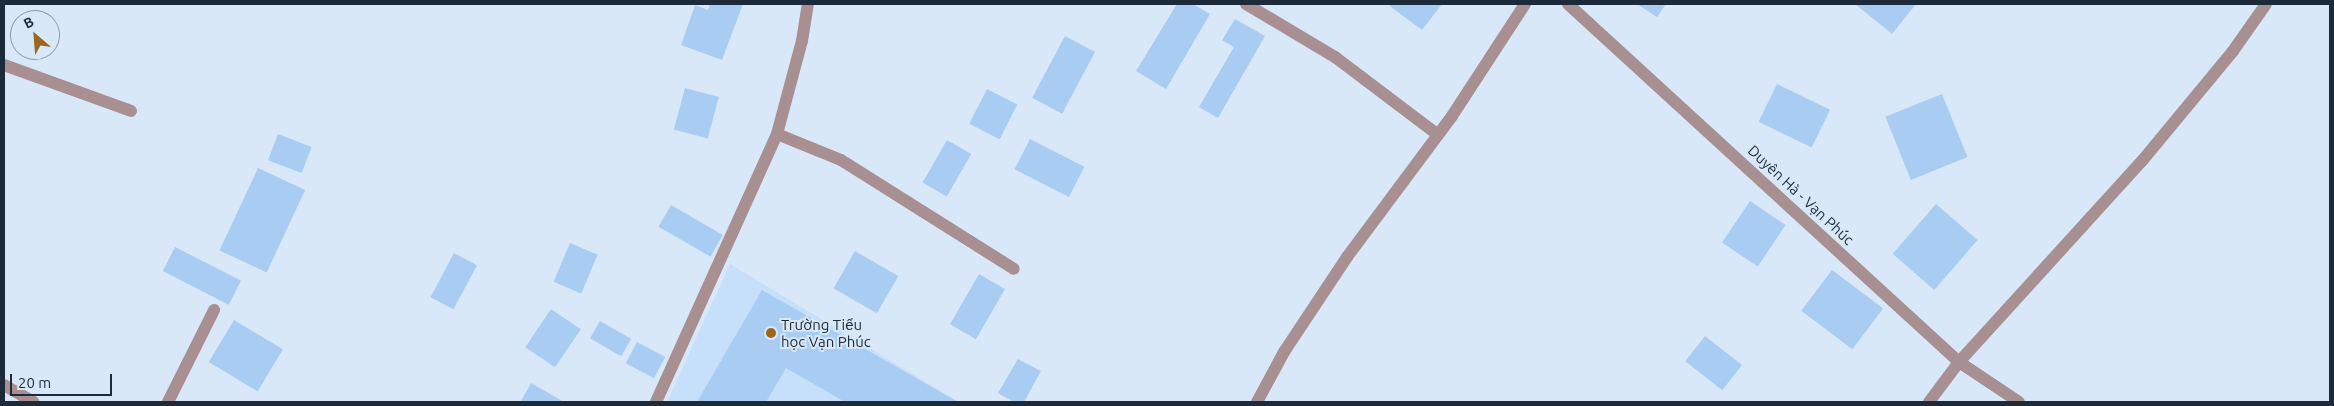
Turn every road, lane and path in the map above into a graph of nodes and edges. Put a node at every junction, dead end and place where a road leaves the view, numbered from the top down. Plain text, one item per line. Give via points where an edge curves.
1 (808, 4) edge
2 (1246, 4) edge
3 (1525, 4) edge
4 (1568, 4) edge
5 (2266, 4) edge
6 (4, 64) edge
7 (131, 111) dead end
8 (777, 134) junction
9 (1438, 135) junction
10 (1014, 269) dead end
11 (214, 310) dead end
12 (1959, 362) junction
13 (4, 385) edge
14 (33, 402) edge
15 (168, 402) edge
16 (656, 402) edge
17 (1257, 402) edge
18 (1929, 402) edge
19 (2019, 402) edge

1 - 8 street via 802,41
2 - 9 street via 1335,57
3 - 9 street
4 - 12 street, Duyên Hà - Vạn Phúc
5 - 12 street via 2233,51 2142,161
6 - 7 street
8 - 10 street via 841,160
8 - 16 street
9 - 17 street via 1347,257 1284,352
11 - 15 street
12 - 18 street
12 - 19 street, Duyên Hà - Vạn Phúc
13 - 14 street

